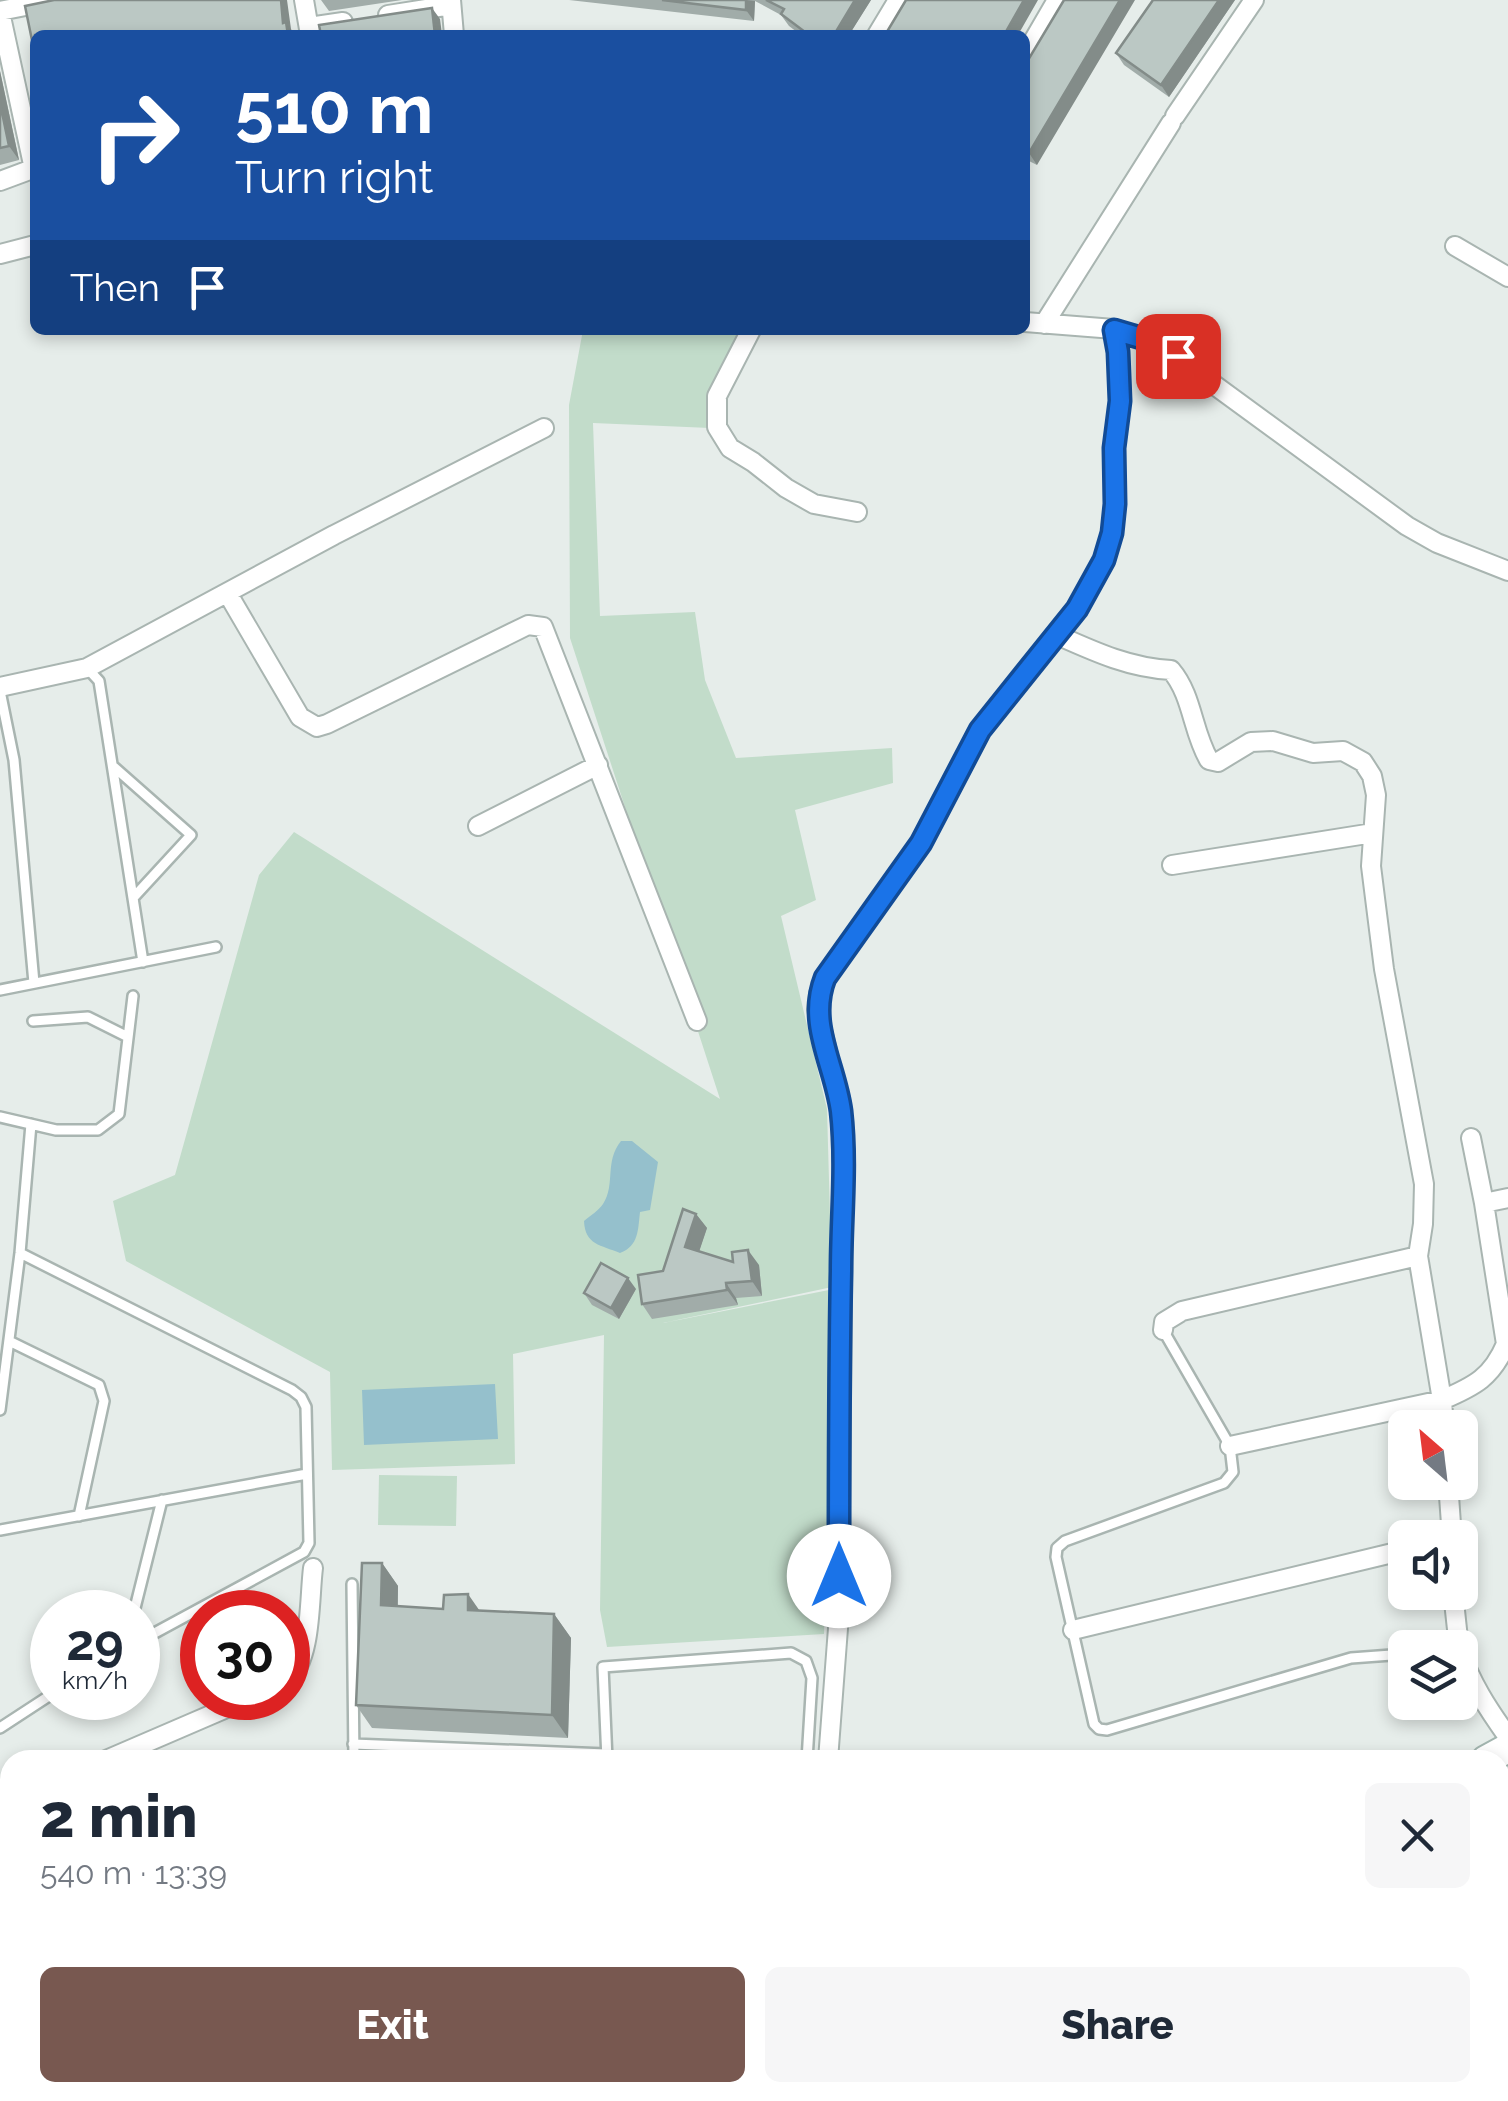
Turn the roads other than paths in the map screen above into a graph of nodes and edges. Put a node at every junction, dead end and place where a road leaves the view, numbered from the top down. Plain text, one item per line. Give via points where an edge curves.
1 (56, 0) edge
2 (304, 0) edge
3 (898, 0) edge
4 (1057, 0) edge
5 (1254, 0) edge
6 (451, 2) edge
7 (0, 11) edge
8 (309, 30) edge
9 (314, 30) edge
10 (454, 30) edge
11 (880, 30) edge
12 (1030, 46) edge
13 (30, 150) edge
14 (30, 170) edge
15 (0, 181) edge
16 (30, 246) edge
17 (1456, 246) dead end
18 (0, 254) edge
19 (1508, 277) edge
20 (1034, 323) edge
21 (1114, 330) junction
22 (748, 335) edge
23 (544, 428) dead end
24 (856, 512) dead end
25 (1508, 571) edge
26 (228, 594) junction
27 (1057, 635) junction
28 (87, 668) junction
29 (0, 689) edge
30 (598, 765) junction
31 (114, 767) junction
32 (478, 826) dead end
33 (1372, 833) junction
34 (1172, 864) dead end
35 (133, 898) junction
36 (216, 948) dead end
37 (143, 962) junction
38 (34, 983) junction
39 (0, 990) edge
40 (133, 996) dead end
41 (33, 1021) dead end
42 (698, 1021) dead end
43 (128, 1037) junction
44 (0, 1117) edge
45 (31, 1124) junction
46 (1471, 1138) dead end
47 (1508, 1198) edge
48 (1484, 1203) junction
49 (20, 1252) junction
50 (1418, 1256) junction
51 (1163, 1330) joint
52 (9, 1341) junction
53 (1507, 1343) edge
54 (1442, 1400) junction
55 (0, 1410) edge
56 (1443, 1410) edge
57 (1230, 1446) junction
58 (307, 1474) junction
59 (162, 1500) junction
60 (79, 1516) junction
61 (0, 1530) edge
62 (1388, 1554) edge
63 (312, 1568) dead end
64 (352, 1584) dead end
65 (140, 1590) edge
66 (310, 1591) edge
67 (160, 1630) edge
68 (1073, 1630) junction
69 (1388, 1655) edge
70 (1478, 1693) edge
71 (30, 1708) edge
72 (199, 1720) edge
73 (0, 1728) edge
74 (1508, 1737) edge
75 (353, 1744) junction
76 (129, 1750) edge
77 (353, 1750) edge
78 (470, 1750) edge
79 (606, 1750) edge
80 (808, 1750) edge
81 (829, 1750) edge

1 - 7 street
2 - 8 street
3 - 11 street
4 - 12 street
5 - 20 street
6 - 9 street
6 - 10 street
7 - 13 street
14 - 15 street
16 - 18 street
17 - 19 street
20 - 21 street
21 - 25 street via 1178,356 1407,526
21 - 27 street via 1120,401 1112,533 1092,584
22 - 24 street via 718,396 717,427 730,448 786,488 814,504
23 - 26 street
26 - 28 street
26 - 30 street via 300,716 317,727 528,625 541,626
27 - 33 street via 1108,658 1171,670 1209,760 1218,762 1251,742 1272,741 1312,753 1344,751 1363,762 1376,795
27 - 81 street via 980,730 921,843 819,994 820,1028 840,1110 843,1189 838,1615
28 - 29 street
28 - 31 lane via 99,682
29 - 38 lane via 14,760
30 - 32 street
30 - 42 street
31 - 35 lane
31 - 35 lane via 191,835
33 - 34 street
33 - 50 street via 1384,969 1424,1184
35 - 37 lane
36 - 37 lane
37 - 38 lane
38 - 39 lane
40 - 43 lane
41 - 43 lane via 88,1017
43 - 45 lane via 119,1114 98,1130
44 - 45 lane
45 - 49 lane
46 - 48 street
47 - 48 street
48 - 53 street
49 - 52 lane
49 - 58 lane via 302,1397
50 - 51 street via 1182,1311
50 - 54 street
51 - 57 lane
52 - 55 lane
52 - 60 lane via 103,1392
53 - 54 street via 1482,1380
54 - 56 street
54 - 57 street
57 - 68 lane via 1233,1472 1224,1483 1057,1548
58 - 59 lane
58 - 67 lane via 304,1552
59 - 60 lane
59 - 65 lane
60 - 61 lane
62 - 68 street
63 - 66 street
64 - 75 lane
68 - 69 lane via 1094,1724 1107,1730 1351,1658
70 - 74 street
71 - 73 lane
72 - 76 street
75 - 77 lane
75 - 78 lane
79 - 80 lane via 604,1667 791,1653 806,1661 812,1678

